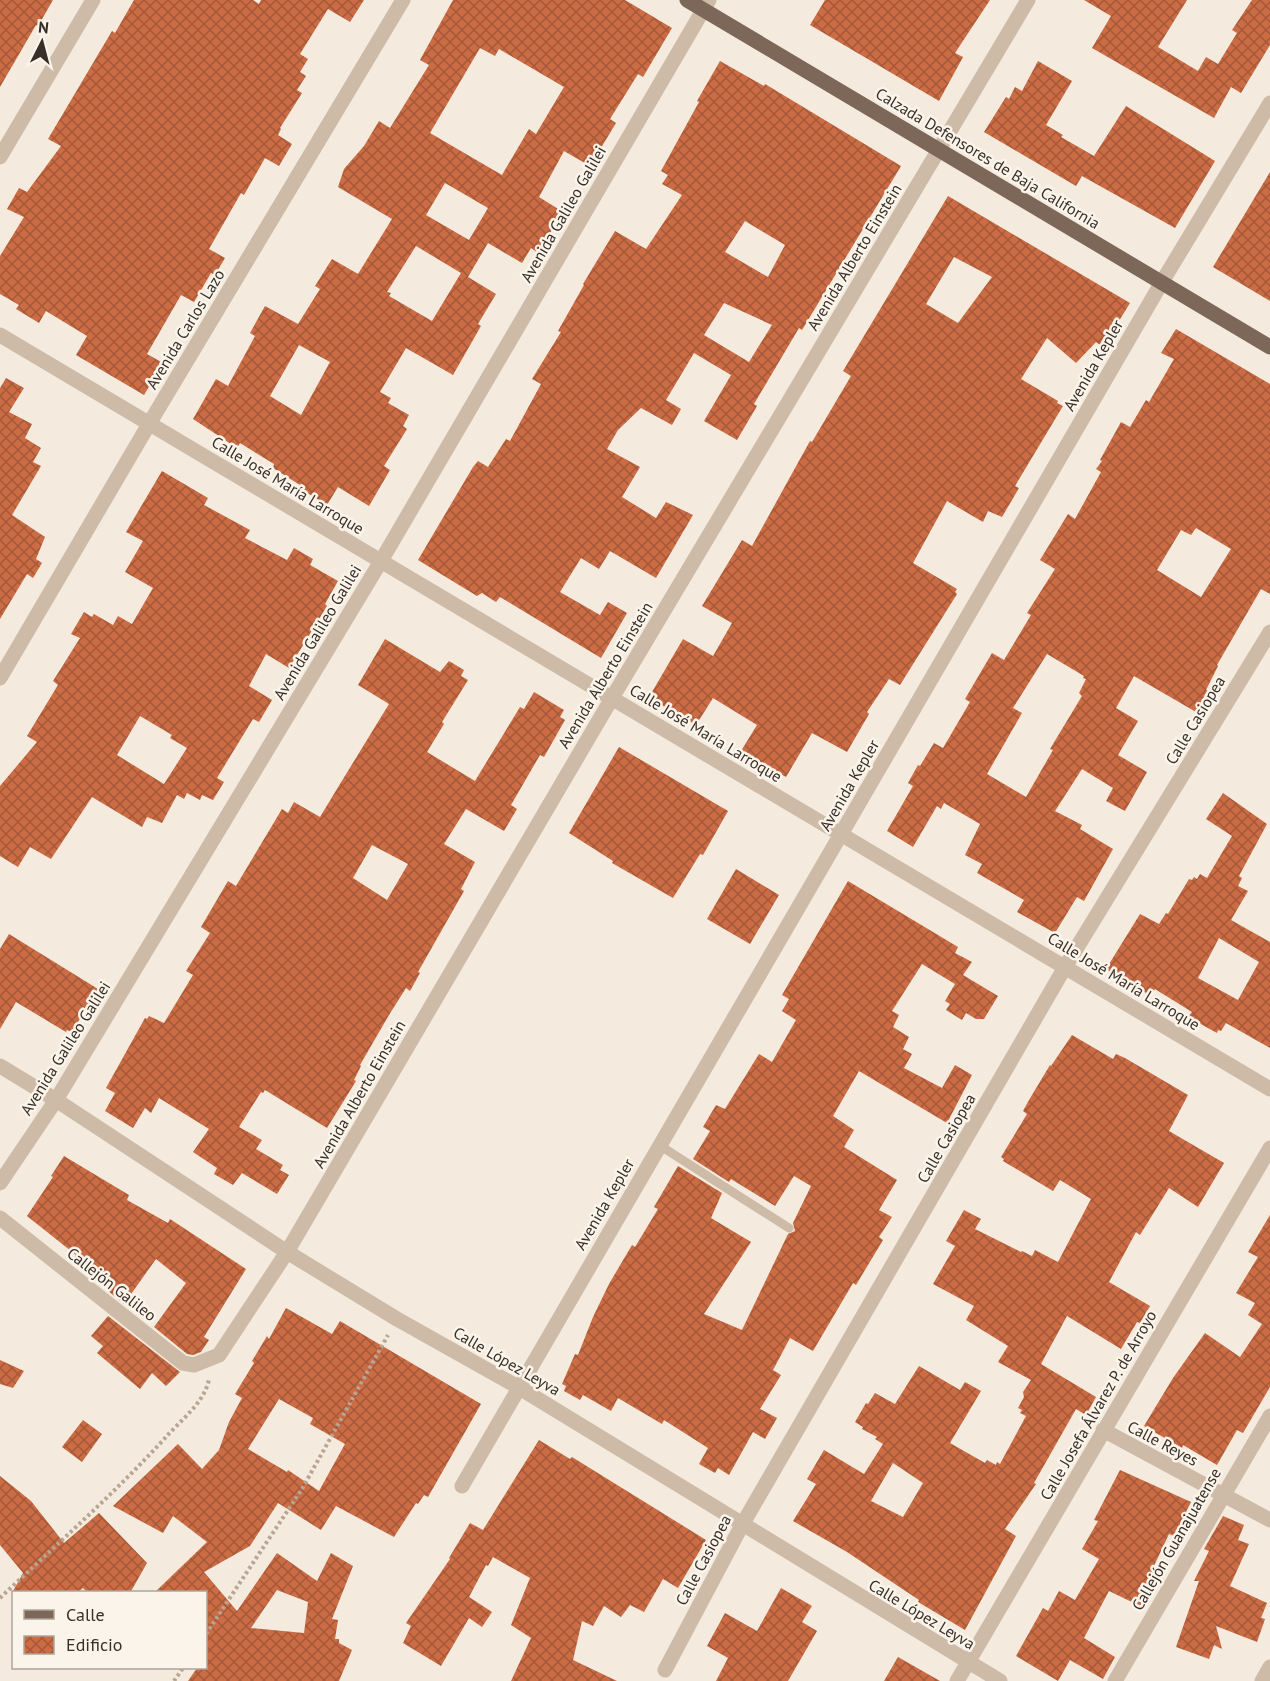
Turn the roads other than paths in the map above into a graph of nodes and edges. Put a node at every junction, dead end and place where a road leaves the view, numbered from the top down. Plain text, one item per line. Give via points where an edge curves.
1 (93, 0) edge
2 (403, 0) edge
3 (687, 0) edge
4 (1028, 0) edge
5 (706, 5) edge
6 (1270, 103) edge
7 (939, 150) junction
8 (0, 157) edge
9 (1162, 282) junction
10 (0, 335) edge
11 (1270, 347) edge
12 (149, 424) junction
13 (381, 561) junction
14 (1270, 632) edge
15 (0, 678) edge
16 (612, 698) junction
17 (841, 834) junction
18 (1065, 967) junction
19 (0, 1066) edge
20 (1270, 1089) edge
21 (56, 1100) junction
22 (659, 1145) junction
23 (1270, 1148) edge
24 (0, 1183) edge
25 (0, 1218) edge
26 (789, 1228) dead end
27 (287, 1252) junction
28 (207, 1360) joint
29 (518, 1387) junction
30 (1270, 1416) edge
31 (1103, 1431) junction
32 (462, 1486) dead end
33 (1222, 1495) junction
34 (1270, 1520) edge
35 (742, 1525) junction
36 (968, 1663) junction
37 (1270, 1667) edge
38 (665, 1670) dead end
39 (957, 1681) edge
40 (1000, 1681) edge
41 (1115, 1681) edge
42 (1262, 1681) edge

1 - 8 street
2 - 12 street, Avenida Carlos Lazo
3 - 5 main road, Calzada Defensores de Baja California
4 - 7 street, Avenida Alberto Einstein
5 - 7 main road, Calzada Defensores de Baja California
5 - 13 street, Avenida Galileo Galilei
6 - 9 street, Avenida Kepler
7 - 9 main road, Calzada Defensores de Baja California
7 - 16 street, Avenida Alberto Einstein
9 - 11 main road, Calzada Defensores de Baja California
9 - 17 street, Avenida Kepler
10 - 12 street, Calle José María Larroque
12 - 13 street, Calle José María Larroque
12 - 15 street, Avenida Carlos Lazo
13 - 16 street, Calle José María Larroque
13 - 21 street, Avenida Galileo Galilei
14 - 18 street, Calle Casiopea
16 - 17 street, Calle José María Larroque
16 - 27 street, Avenida Alberto Einstein
17 - 18 street, Calle José María Larroque
17 - 22 street, Avenida Kepler
18 - 20 street, Calle José María Larroque
18 - 35 street, Calle Casiopea
19 - 21 street, Calle López Leyva
21 - 24 street, Avenida Galileo Galilei
21 - 27 street, Calle López Leyva
22 - 26 lane
22 - 29 street, Avenida Kepler
23 - 31 street, Calle Josefa Álvarez P. de Arroyo
25 - 28 street, Callejón Galileo via 183,1363 194,1365
27 - 28 street, Avenida Alberto Einstein via 219,1355
27 - 29 street, Calle López Leyva
29 - 32 street, Avenida Kepler
29 - 35 street, Calle López Leyva
30 - 33 street, Callejón Guanajuatense
31 - 33 street, Calle Reyes
31 - 36 street, Calle Josefa Álvarez P. de Arroyo
33 - 34 street, Calle Reyes
33 - 41 street, Callejón Guanajuatense
35 - 36 street, Calle López Leyva
35 - 38 street, Calle Casiopea
36 - 39 street, Calle Josefa Álvarez P. de Arroyo
36 - 40 street, Calle López Leyva
37 - 42 street

